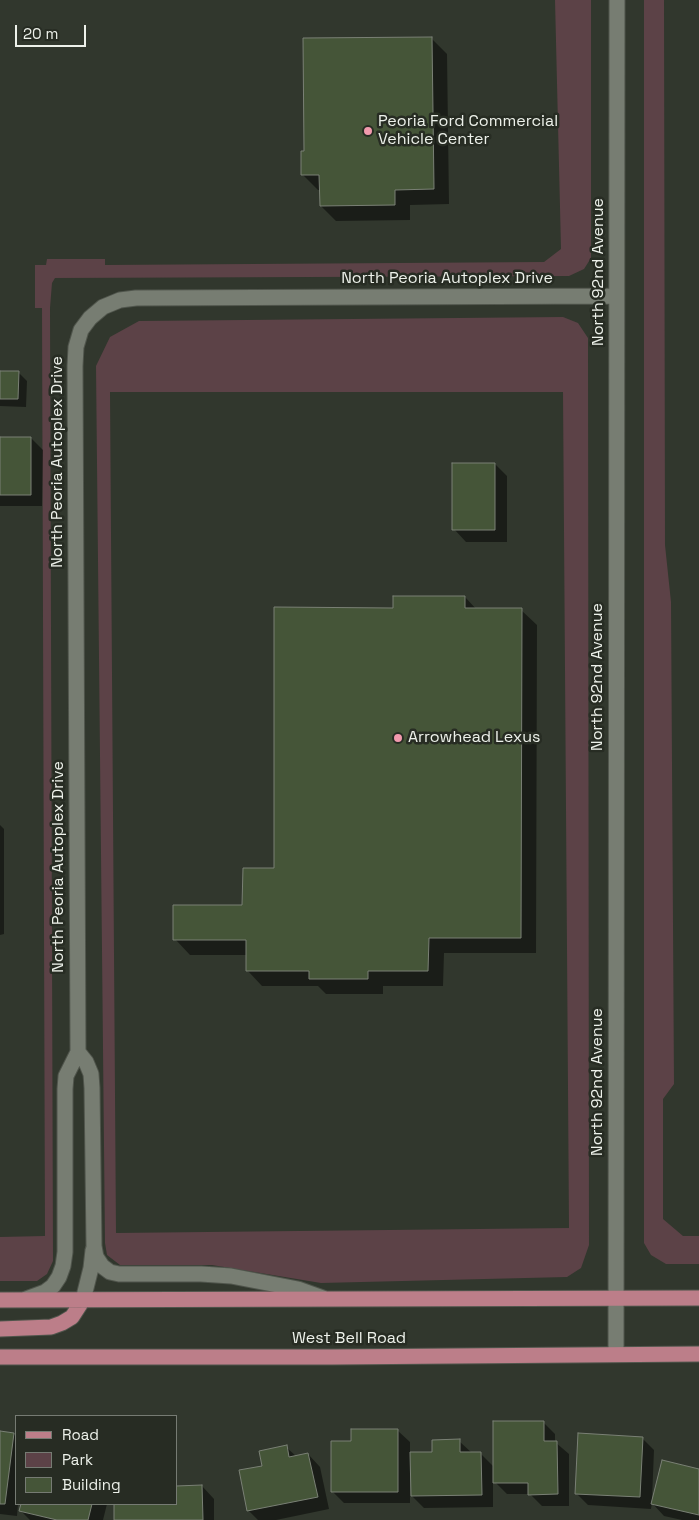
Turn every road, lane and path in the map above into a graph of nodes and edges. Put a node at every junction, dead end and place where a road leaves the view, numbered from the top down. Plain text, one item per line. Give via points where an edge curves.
1 (617, 0) edge
2 (616, 296) junction
3 (78, 1052) junction
4 (94, 1246) junction
5 (615, 1298) junction
6 (699, 1298) edge
7 (328, 1299) junction
8 (0, 1300) edge
9 (22, 1300) junction
10 (83, 1300) junction
11 (0, 1329) edge
12 (616, 1354) junction
13 (699, 1354) edge
14 (0, 1357) edge

1 - 2 street, North 92nd Avenue
2 - 3 street, North Peoria Autoplex Drive via 136,298 103,307 85,324 76,347 75,366
2 - 5 street, North 92nd Avenue
3 - 4 street via 91,1074
3 - 9 street, North Peoria Autoplex Drive via 66,1076 64,1089 63,1266 53,1286
4 - 7 street via 96,1257 110,1272 231,1276 298,1289
4 - 10 street
5 - 6 main road
5 - 7 main road
5 - 12 street, North 92nd Avenue
7 - 10 main road
8 - 9 main road
9 - 10 main road
10 - 11 main road via 72,1317 51,1327
12 - 13 main road, West Bell Road
12 - 14 main road, West Bell Road

